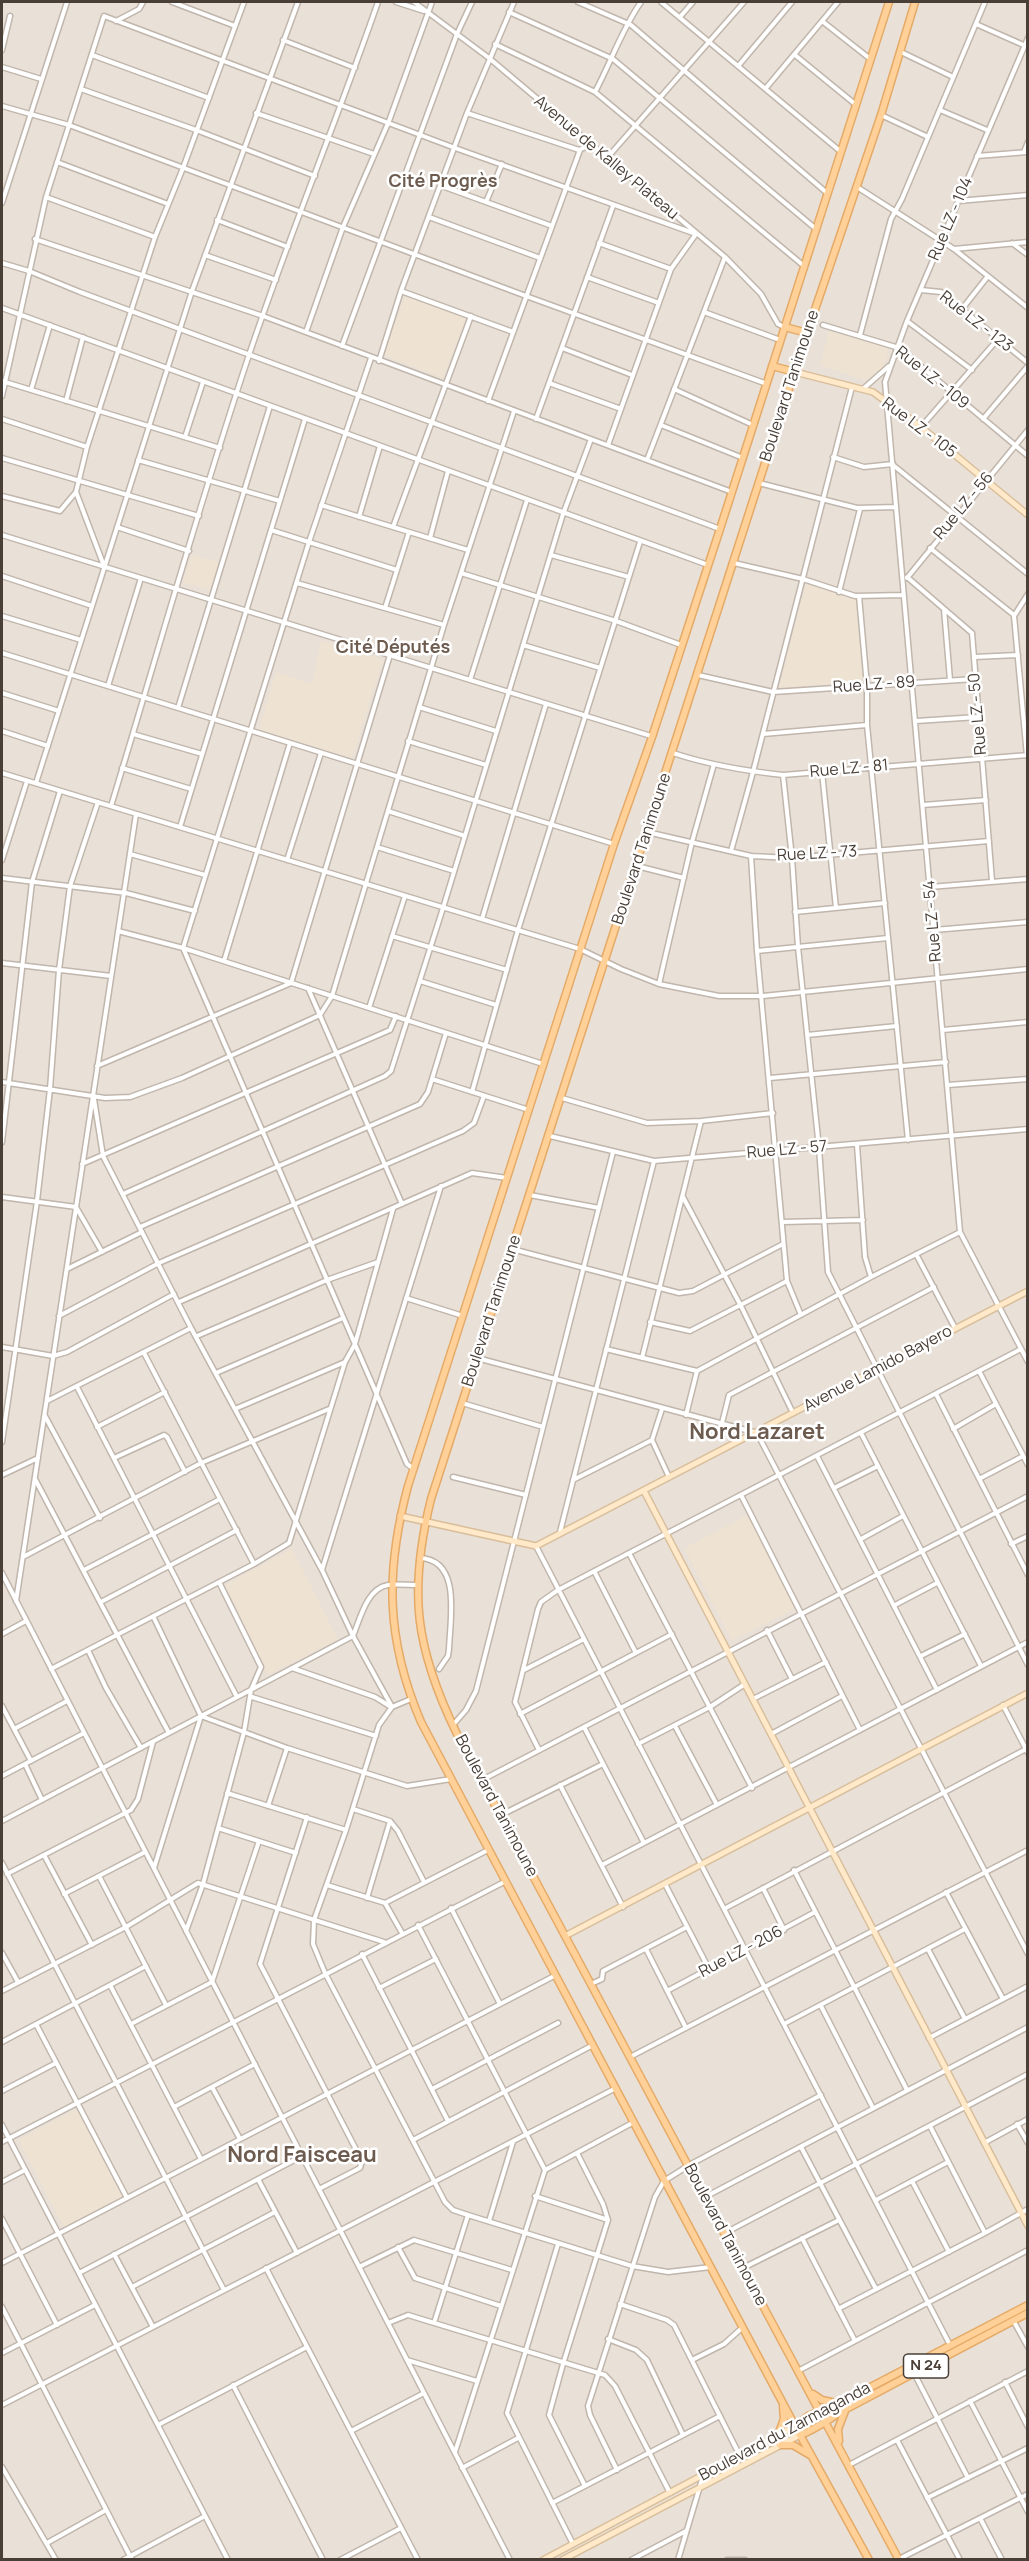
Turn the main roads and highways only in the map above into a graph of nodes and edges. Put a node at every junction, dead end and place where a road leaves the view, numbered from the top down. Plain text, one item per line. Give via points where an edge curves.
1 (888, 2) edge
2 (915, 2) edge
3 (785, 327) junction
4 (807, 333) junction
5 (772, 366) junction
6 (795, 372) junction
7 (1028, 2305) edge
8 (1028, 2313) edge
9 (1012, 2317) junction
10 (987, 2330) junction
11 (809, 2390) junction
12 (782, 2400) junction
13 (840, 2403) junction
14 (846, 2409) junction
15 (822, 2412) junction
16 (826, 2420) junction
17 (795, 2426) junction
18 (778, 2435) road end
19 (800, 2435) junction
20 (780, 2445) road end
21 (839, 2445) junction
22 (812, 2456) junction
23 (869, 2559) edge
24 (899, 2559) edge

1 - 3 main road, Boulevard Tanimoune
2 - 4 main road, Boulevard Tanimoune
3 - 4 main road
3 - 5 main road, Boulevard Tanimoune
4 - 6 main road, Boulevard Tanimoune
5 - 6 main road
5 - 12 main road, Boulevard Tanimoune via 414,1469 400,1516 392,1585 399,1657 409,1700
6 - 11 main road, Boulevard Tanimoune via 462,1403 426,1522 417,1586 426,1658 453,1725
7 - 9 main road, Boulevard du Zarmaganda / N 24
8 - 9 main road, Boulevard du Zarmaganda / N 24
9 - 10 main road, Boulevard du Zarmaganda / N 24
10 - 13 main road, Boulevard du Zarmaganda / N 24 via 950,2345
10 - 14 main road, Boulevard du Zarmaganda / N 24
11 - 13 main road via 822,2400
11 - 15 main road, Boulevard Tanimoune
12 - 17 main road, Boulevard Tanimoune
12 - 18 main road via 784,2419
13 - 15 main road, Boulevard du Zarmaganda / N 24
14 - 16 main road, Boulevard du Zarmaganda / N 24
14 - 21 main road via 838,2429
15 - 16 main road, Boulevard Tanimoune
15 - 17 main road, Boulevard du Zarmaganda / N 24
16 - 19 main road, Boulevard du Zarmaganda / N 24 via 817,2429
16 - 21 main road, Boulevard Tanimoune
17 - 19 main road, Boulevard Tanimoune
19 - 22 main road, Boulevard Tanimoune
20 - 22 main road via 792,2445
21 - 24 main road, Boulevard Tanimoune
22 - 23 main road, Boulevard Tanimoune

